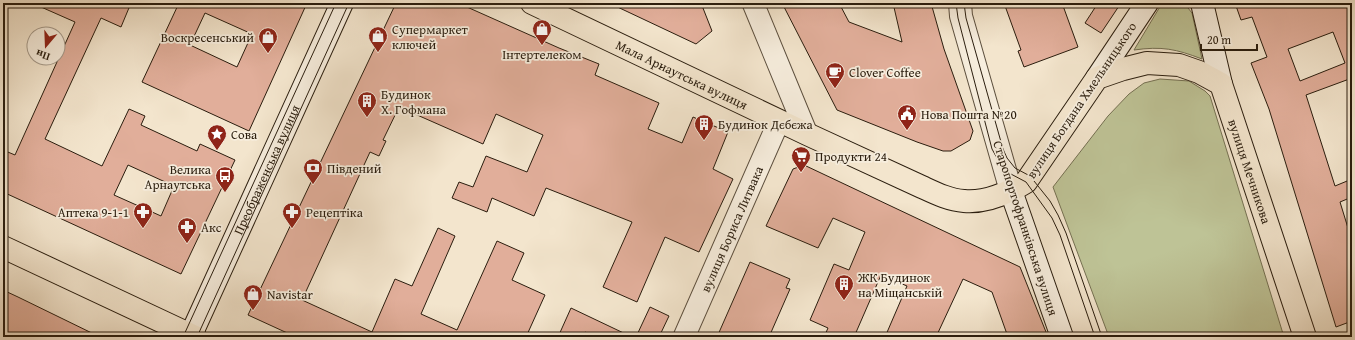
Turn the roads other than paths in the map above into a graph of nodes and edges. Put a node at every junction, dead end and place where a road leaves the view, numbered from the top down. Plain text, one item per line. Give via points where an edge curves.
1 (342, 3) edge
2 (532, 3) edge
3 (753, 3) edge
4 (960, 3) edge
5 (1147, 3) edge
6 (1202, 3) edge
7 (1097, 78) junction
8 (1221, 84) junction
9 (779, 121) junction
10 (807, 134) junction
11 (1011, 191) junction
12 (3, 247) edge
13 (192, 336) edge
14 (684, 337) edge
15 (1062, 337) edge
16 (1305, 337) edge

1 - 13 main road, Преображенська вулиця
2 - 9 main road, Мала Арнаутська вулиця
3 - 10 street
4 - 11 main road, Старопортофранківська вулиця via 961,16
5 - 7 main road, вулиця Богдана Хмельницького
6 - 8 main road, вулиця Мечникова
7 - 8 main road via 1147,63 1179,65
7 - 11 main road, вулиця Богдана Хмельницького via 1026,182
8 - 16 main road, вулиця Мечникова
9 - 10 main road, Мала Арнаутська вулиця
9 - 14 street, вулиця Бориса Литвака
10 - 11 main road, Мала Арнаутська вулиця via 941,196 973,201
11 - 15 main road, Старопортофранківська вулиця
12 - 13 main road

